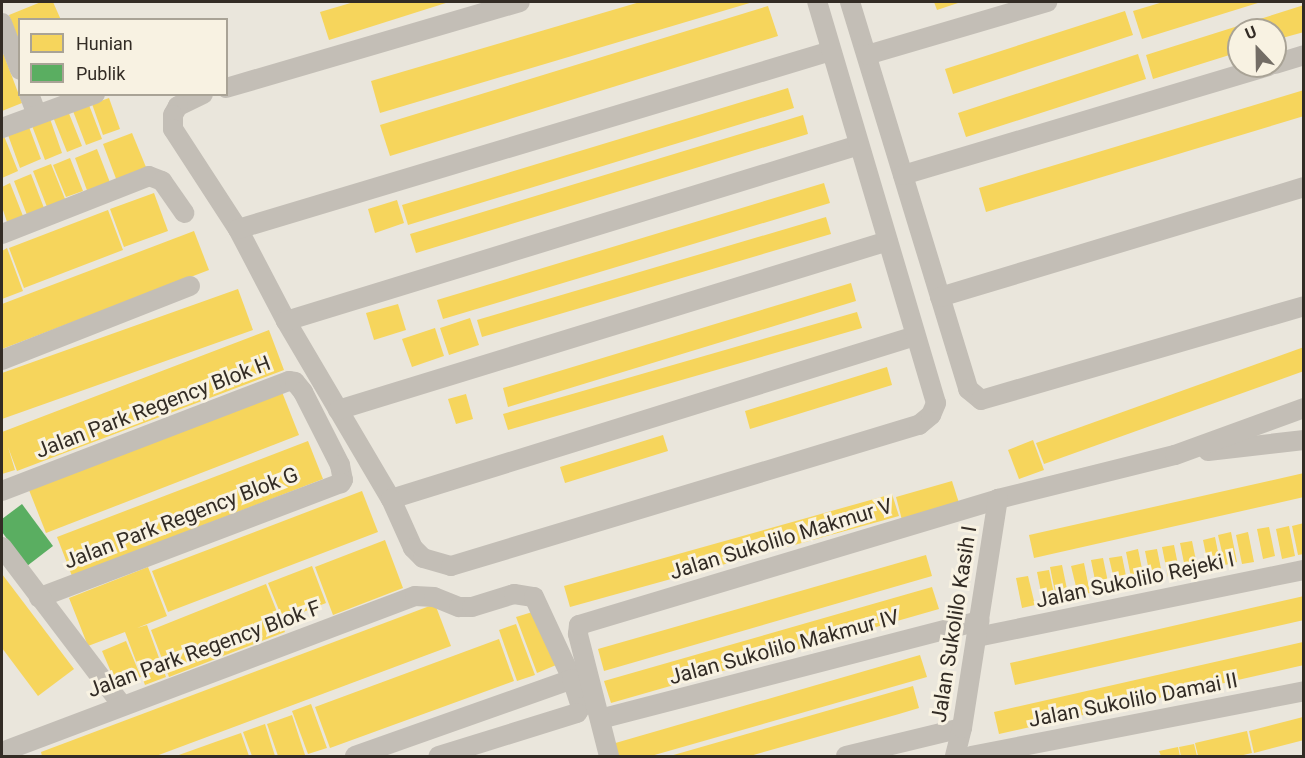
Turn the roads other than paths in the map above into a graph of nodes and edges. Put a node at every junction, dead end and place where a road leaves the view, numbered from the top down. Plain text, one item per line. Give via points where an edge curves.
1 (520, 2) edge
2 (816, 2) edge
3 (850, 2) edge
4 (1047, 2) edge
5 (2, 23) edge
6 (831, 51) junction
7 (867, 55) junction
8 (1304, 56) edge
9 (1287, 61) edge
10 (18, 65) edge
11 (1228, 78) edge
12 (228, 87) edge
13 (30, 96) edge
14 (89, 96) edge
15 (199, 96) edge
16 (37, 115) junction
17 (2, 128) edge
18 (859, 145) junction
19 (903, 175) junction
20 (1304, 187) edge
21 (184, 213) dead end
22 (238, 229) junction
23 (2, 234) edge
24 (888, 241) junction
25 (190, 286) dead end
26 (940, 297) junction
27 (1304, 306) edge
28 (286, 321) junction
29 (915, 336) junction
30 (2, 360) edge
31 (1304, 408) edge
32 (338, 410) junction
33 (1304, 440) edge
34 (1175, 455) junction
35 (341, 483) joint
36 (2, 491) edge
37 (391, 499) junction
38 (998, 499) junction
39 (2, 548) edge
40 (1304, 570) edge
41 (39, 598) junction
42 (978, 629) junction
43 (572, 679) junction
44 (1304, 691) edge
45 (122, 705) junction
46 (600, 719) junction
47 (962, 728) junction
48 (422, 732) junction
49 (2, 752) edge
50 (355, 756) edge
51 (429, 756) edge
52 (439, 756) edge
53 (609, 756) edge
54 (846, 756) edge
55 (955, 756) edge
56 (972, 756) edge

1 - 12 street
2 - 6 street
3 - 7 street
4 - 7 street
5 - 10 street
6 - 18 street
6 - 22 street
7 - 19 street
8 - 9 street
11 - 19 street
13 - 16 street
14 - 16 street
15 - 22 street via 178,106 171,125
16 - 17 street
18 - 24 street
18 - 28 street
19 - 26 street
20 - 26 street
21 - 23 street via 162,181 149,176
22 - 28 street
24 - 29 street
24 - 32 street
25 - 30 street
26 - 27 street via 968,389 981,400
28 - 32 street
29 - 37 street
29 - 37 street via 936,403 931,415 919,425 451,566 423,558 413,548
31 - 34 street
32 - 37 street
33 - 34 street
34 - 38 street, Jalan Sukolilo Makmur V
35 - 36 street, Jalan Park Regency Blok H via 340,465 303,392 289,381
35 - 41 street, Jalan Park Regency Blok G
38 - 42 street, Jalan Sukolilo Kasih I
38 - 46 street, Jalan Sukolilo Makmur V via 579,625
39 - 41 street
40 - 42 street, Jalan Sukolilo Rejeki I
41 - 45 street
42 - 46 street, Jalan Sukolilo Makmur IV
42 - 47 street, Jalan Sukolilo Kasih I
43 - 45 street, Jalan Park Regency Blok F via 534,597 514,594 459,607 415,596
43 - 48 street
43 - 52 street via 581,707 577,713
44 - 56 street, Jalan Sukolilo Damai II
45 - 49 street, Jalan Park Regency Blok F
46 - 53 street
47 - 54 street
47 - 55 street, Jalan Sukolilo Kasih I
48 - 50 street
48 - 51 street

